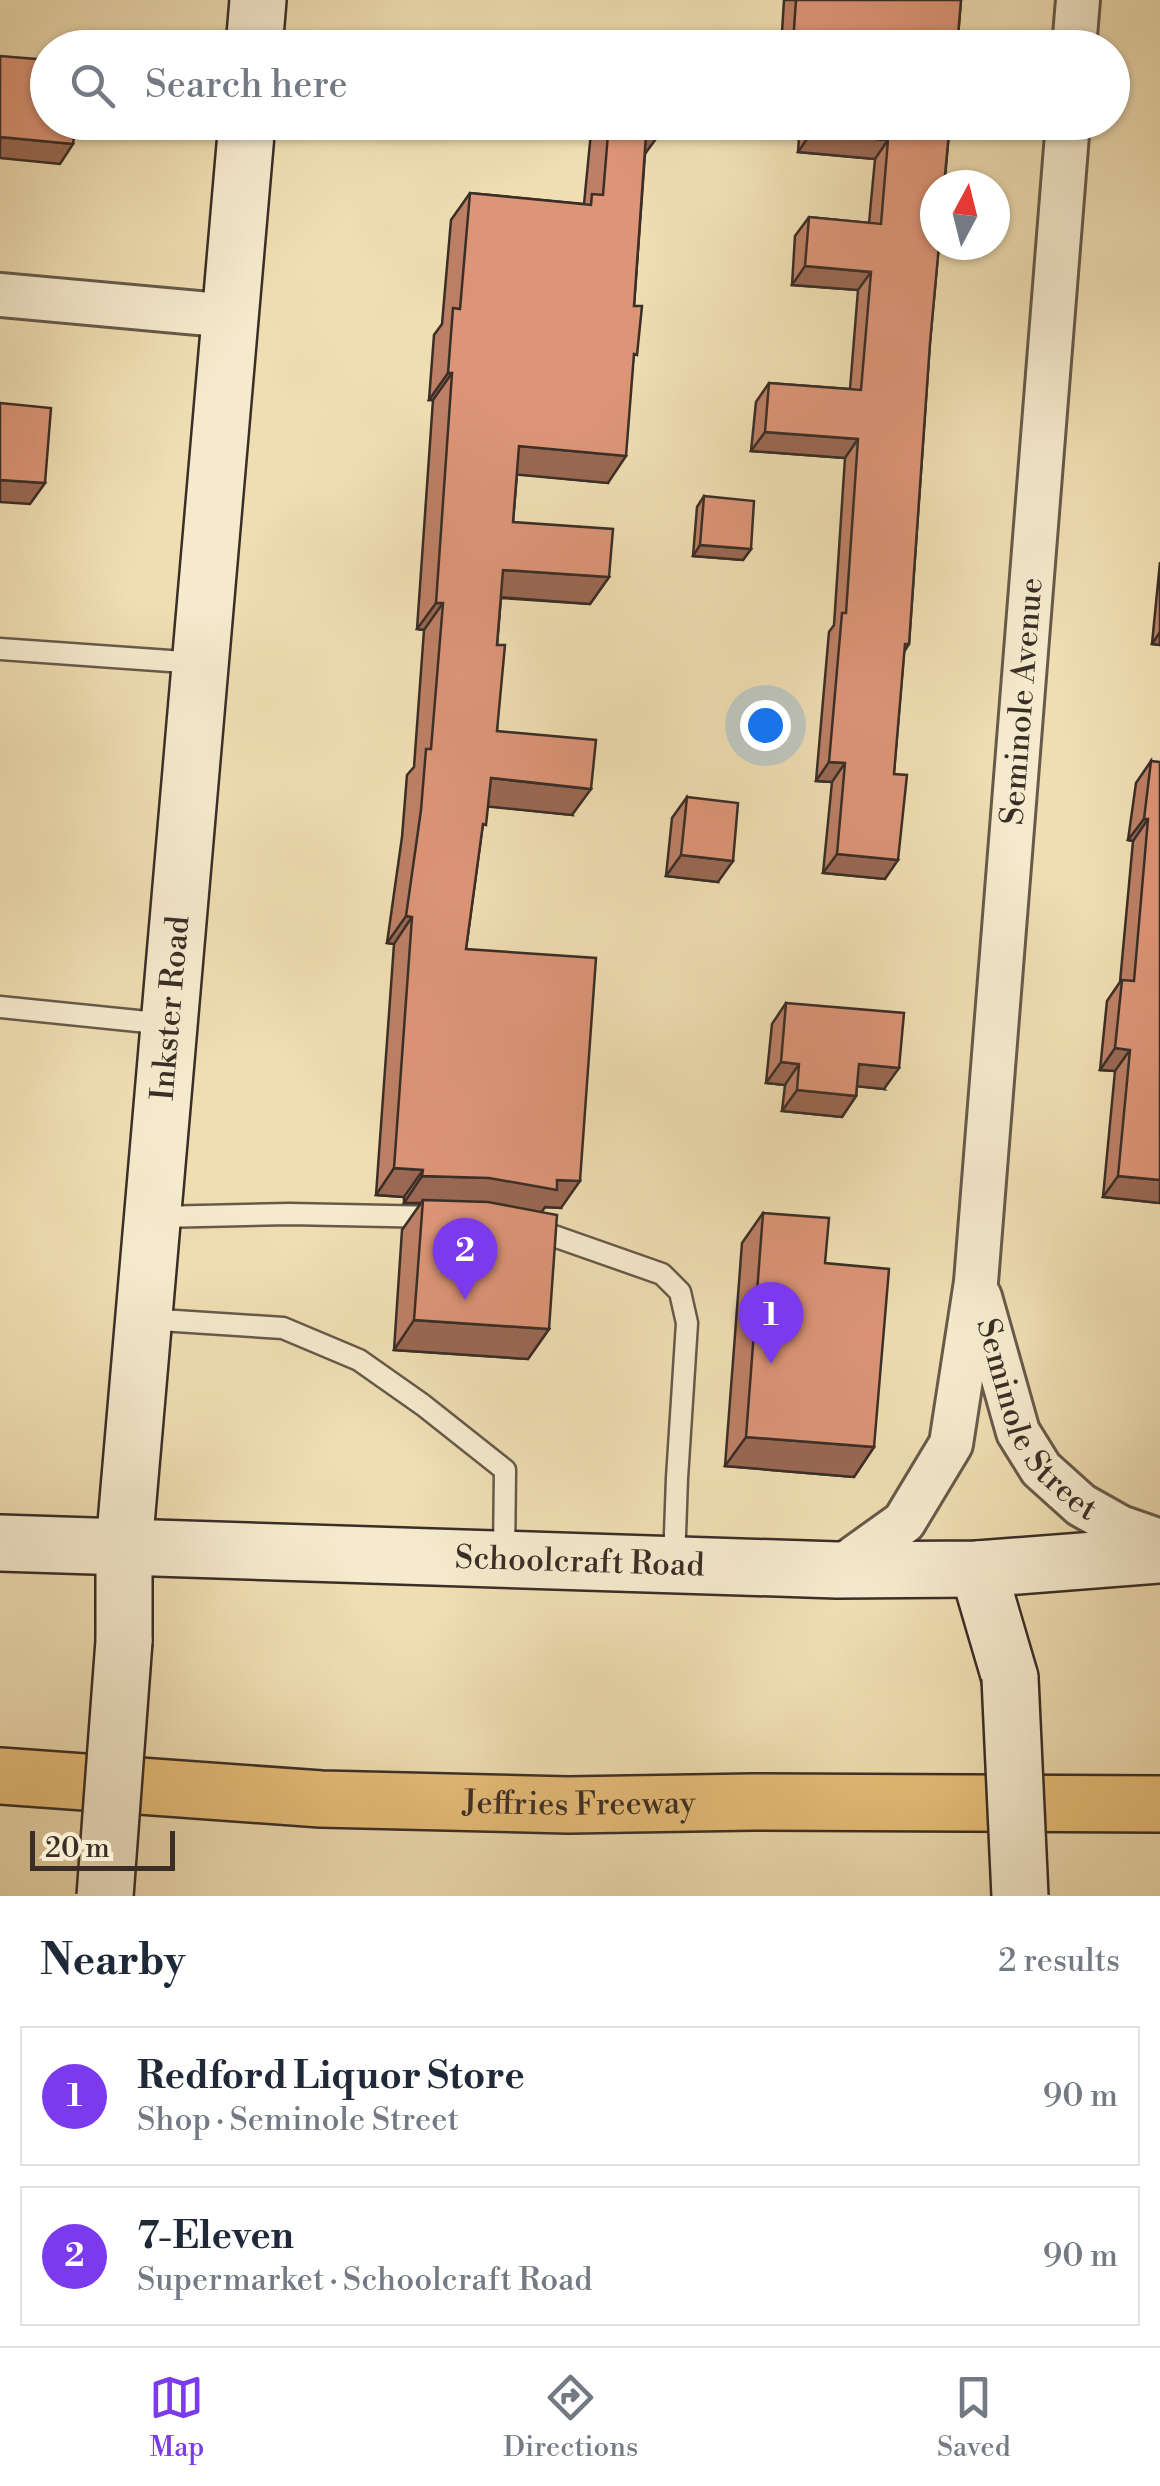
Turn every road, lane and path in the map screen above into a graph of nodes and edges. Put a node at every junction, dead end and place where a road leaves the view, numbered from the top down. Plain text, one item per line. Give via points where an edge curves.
1 (258, 0) edge
2 (1078, 0) edge
3 (256, 30) edge
4 (1076, 30) edge
5 (246, 140) edge
6 (1067, 140) edge
7 (0, 294) edge
8 (231, 316) junction
9 (0, 649) edge
10 (201, 663) junction
11 (0, 1007) edge
12 (169, 1024) junction
13 (152, 1217) junction
14 (448, 1217) edge
15 (514, 1225) edge
16 (976, 1282) junction
17 (143, 1319) junction
18 (1160, 1541) edge
19 (0, 1542) edge
20 (124, 1547) junction
21 (1160, 1555) edge
22 (504, 1559) junction
23 (674, 1564) junction
24 (978, 1569) junction
25 (837, 1570) junction
26 (0, 1776) edge
27 (1160, 1804) edge
28 (104, 1896) edge
29 (1020, 1896) edge

1 - 3 main road
2 - 4 street
5 - 8 main road, Inkster Road
6 - 16 street, Seminole Avenue
7 - 8 street
8 - 10 main road, Inkster Road
9 - 10 lane
10 - 12 main road, Inkster Road
11 - 12 lane
12 - 13 main road, Inkster Road
13 - 14 lane
13 - 17 main road, Inkster Road
15 - 23 lane via 662,1274 680,1292 687,1323
16 - 18 street, Seminole Street via 1018,1432 1041,1470 1081,1504
16 - 25 street, Seminole Street via 950,1444 904,1522
17 - 20 main road, Inkster Road
17 - 22 lane via 284,1328 358,1360 505,1470
19 - 20 main road, Schoolcraft Road
20 - 22 main road, Schoolcraft Road
20 - 28 main road, Inkster Road, bridge via 124,1641
21 - 24 main road, Schoolcraft Road
22 - 23 main road, Schoolcraft Road
23 - 25 main road, Schoolcraft Road
24 - 25 main road, Schoolcraft Road
24 - 29 main road, bridge via 1010,1678
26 - 27 highway, Jeffries Freeway via 321,1800

